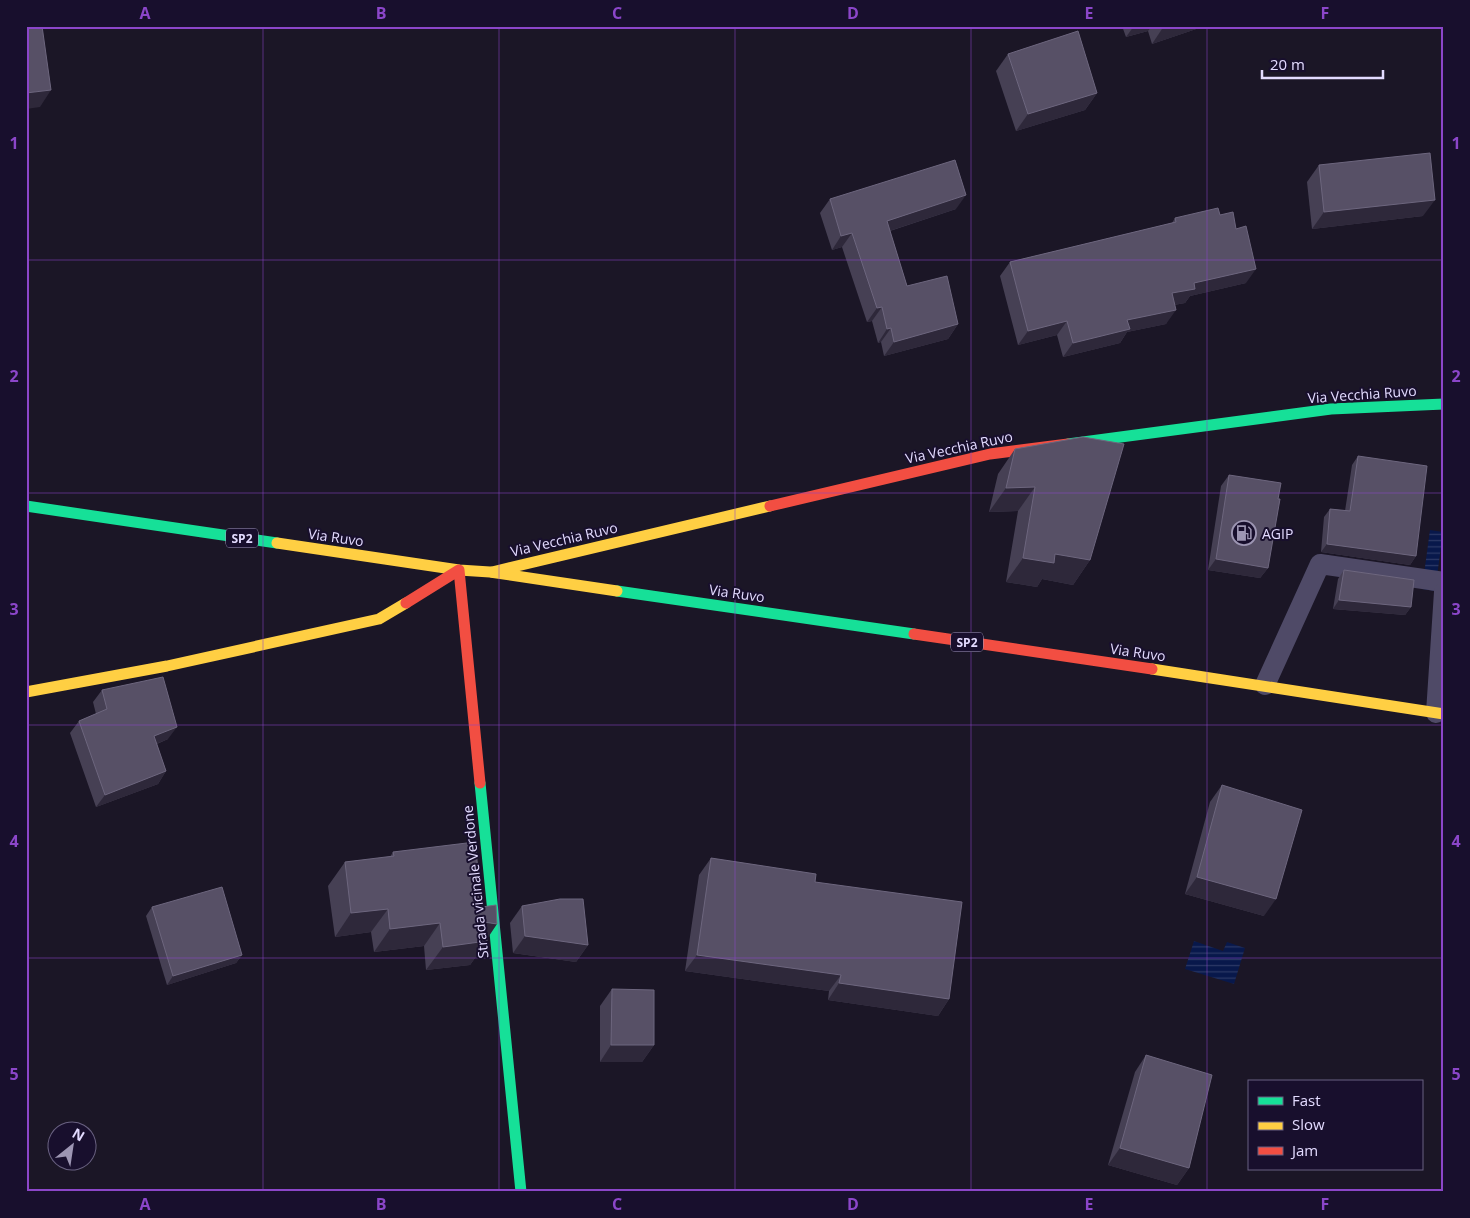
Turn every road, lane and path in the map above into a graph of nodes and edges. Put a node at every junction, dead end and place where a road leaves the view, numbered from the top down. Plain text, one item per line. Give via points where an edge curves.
1 (1444, 404) edge
2 (26, 506) edge
3 (458, 570) junction
4 (490, 572) junction
5 (1444, 582) edge
6 (1444, 592) edge
7 (1265, 685) junction
8 (26, 692) edge
9 (1440, 714) edge
10 (520, 1192) edge

1 - 4 street, Via Vecchia Ruvo via 1331,409 990,454
2 - 3 street, Via Ruvo / SP2
3 - 4 street, Via Ruvo
3 - 8 street via 379,619 167,666
3 - 10 street, Strada vicinale Verdone
4 - 7 street, Via Ruvo / SP2
5 - 7 lane via 1320,564
6 - 9 lane
7 - 9 street, Via Ruvo / SP2

